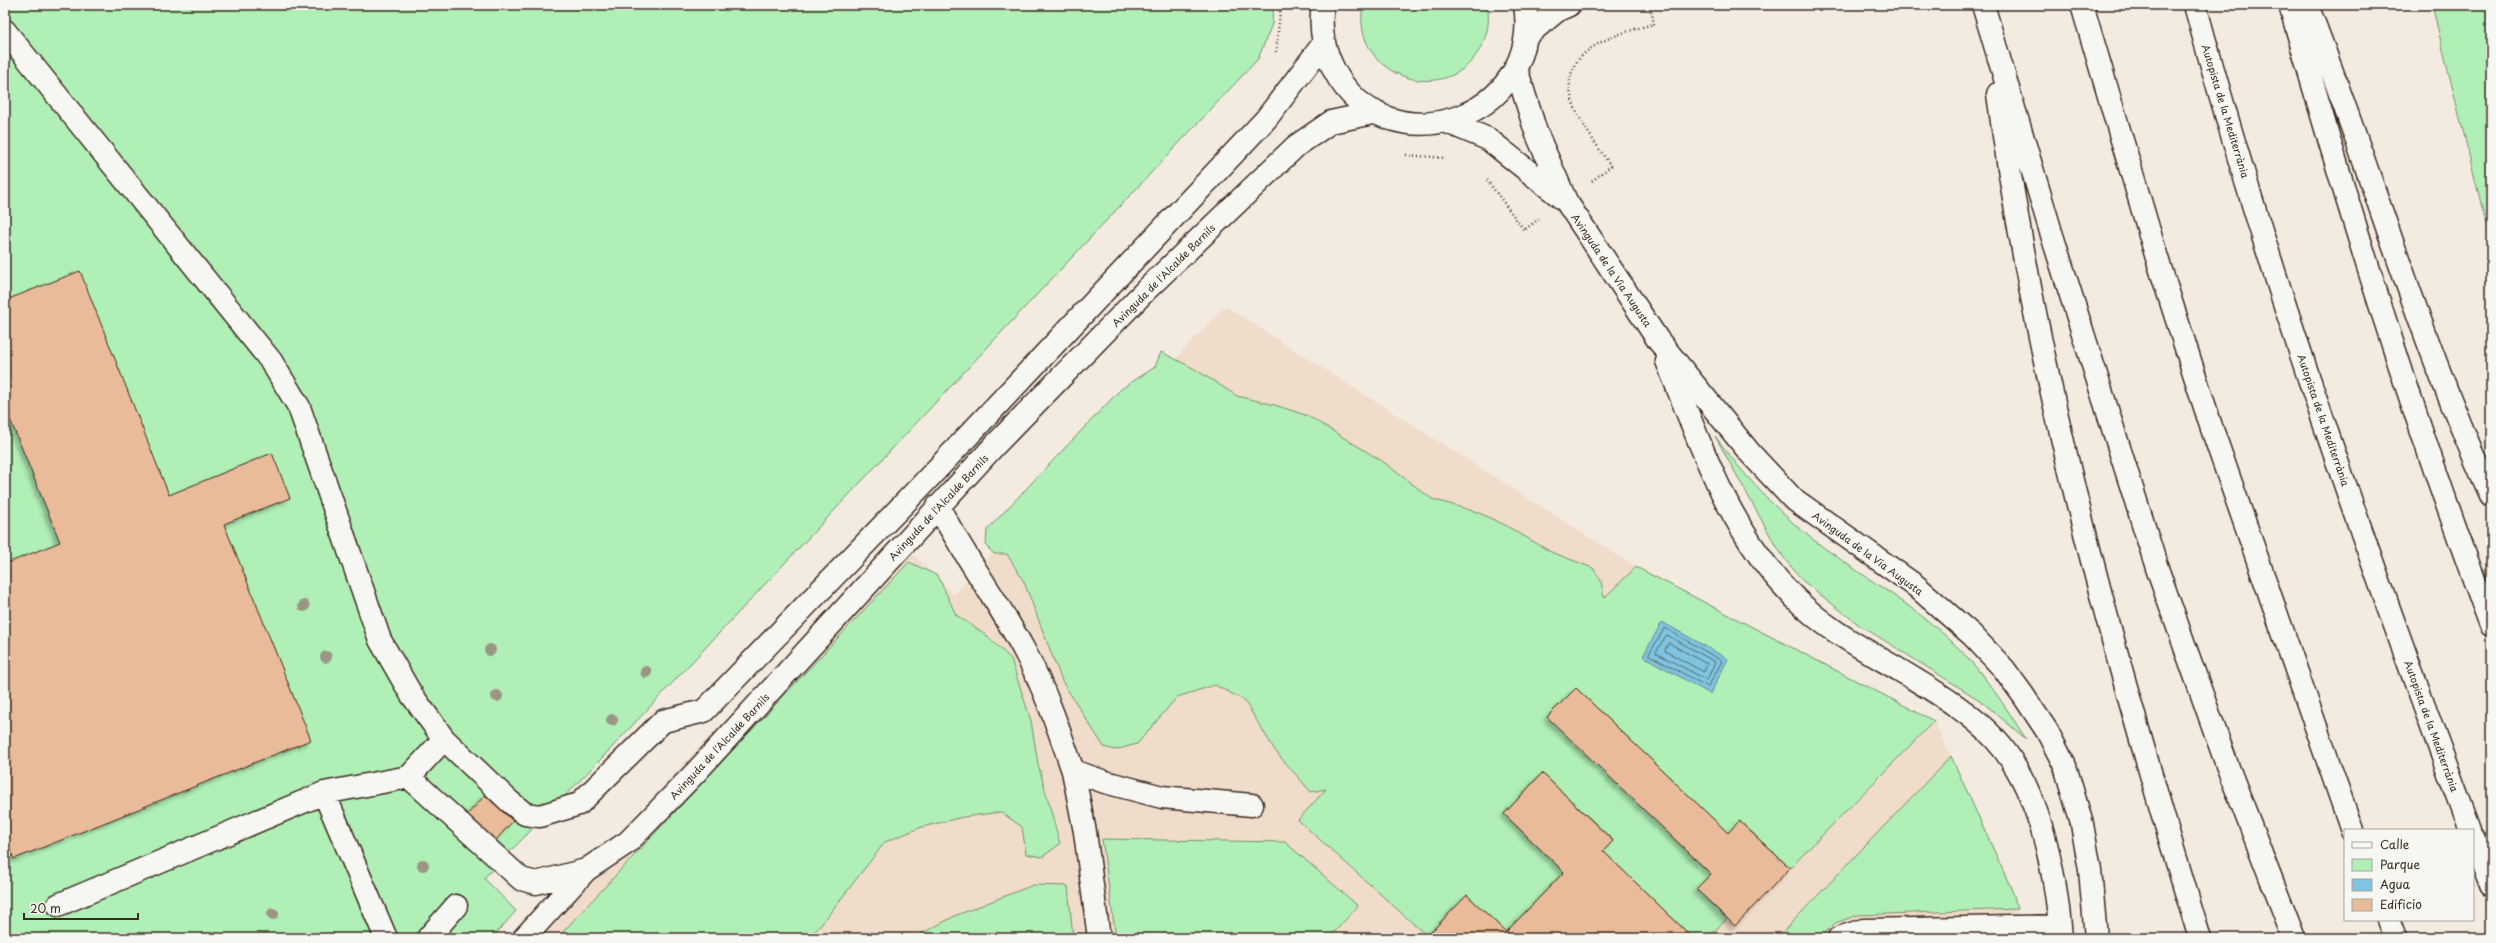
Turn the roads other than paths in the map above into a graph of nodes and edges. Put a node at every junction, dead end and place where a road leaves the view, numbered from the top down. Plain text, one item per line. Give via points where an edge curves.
1 (1323, 5) edge
2 (1525, 5) edge
3 (1569, 5) edge
4 (1983, 5) edge
5 (2082, 5) edge
6 (2195, 5) edge
7 (2290, 5) edge
8 (2307, 5) edge
9 (1988, 27) junction
10 (5, 31) edge
11 (1526, 36) junction
12 (1324, 44) junction
13 (1516, 68) junction
14 (1377, 112) junction
15 (1447, 122) junction
16 (1566, 201) junction
17 (1658, 340) junction
18 (2491, 495) edge
19 (938, 506) junction
20 (2491, 625) edge
21 (444, 739) junction
22 (1073, 771) junction
23 (409, 777) junction
24 (324, 792) junction
25 (1252, 805) dead end
26 (2352, 829) edge
27 (2470, 829) edge
28 (2474, 840) edge
29 (586, 870) junction
30 (2491, 885) edge
31 (58, 905) dead end
32 (456, 906) dead end
33 (2388, 921) edge
34 (2061, 932) edge
35 (1884, 934) edge
36 (386, 938) edge
37 (428, 938) edge
38 (524, 938) edge
39 (1099, 938) edge
40 (1839, 938) edge
41 (2096, 938) edge
42 (2200, 938) edge
43 (2294, 938) edge
44 (2395, 938) edge

1 - 12 main road
2 - 11 main road
3 - 11 main road via 1558,10
4 - 9 main road
5 - 26 main road via 2154,250 2209,419
6 - 27 main road, Autopista de la Mediterrània via 2312,387 2384,596
7 - 20 main road via 2394,344 2465,556
8 - 18 main road via 2385,217 2435,365
9 - 42 main road via 2005,148 2050,387 2100,594
9 - 43 main road via 2158,571
10 - 21 main road via 271,361 299,407 380,640 411,694
11 - 13 main road
12 - 14 main road via 1331,64 1343,84 1358,100
12 - 21 main road via 1266,119 920,487 704,711 663,721 579,804 540,816 525,814
13 - 15 main road via 1503,87 1487,103
13 - 16 main road, Avinguda de la Via Augusta via 1536,132
14 - 15 main road via 1411,123
14 - 19 main road, Avinguda de l'Alcalde Barnils via 1331,122 1296,146 1147,289
15 - 16 main road, Avinguda de la Via Augusta via 1488,140
16 - 17 main road, Avinguda de la Via Augusta
17 - 34 main road, Avinguda de la Via Augusta via 1709,466 1737,520 1765,565 1795,599 1826,625 1934,690 1967,714 1995,739 2013,763 2039,817 2051,860
17 - 41 main road, Avinguda de la Via Augusta via 1750,453 1792,498 1916,586 1972,635 2008,674 2047,731 2065,766 2082,824 2090,870
19 - 22 main road via 954,538 1024,650 1054,713
19 - 29 main road, Avinguda de l'Alcalde Barnils via 691,777 628,842
21 - 23 main road
22 - 25 main road via 1162,796
22 - 39 main road via 1085,832
23 - 24 main road
23 - 29 main road via 521,879 536,883
24 - 31 main road
24 - 36 main road
28 - 30 main road
29 - 38 main road, Avinguda de l'Alcalde Barnils
32 - 37 main road
33 - 44 main road
34 - 35 main road
35 - 40 main road via 1863,930

